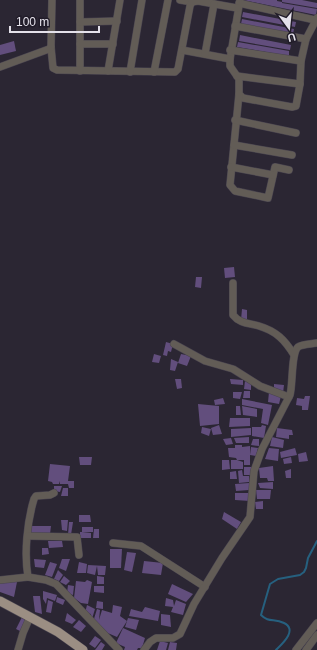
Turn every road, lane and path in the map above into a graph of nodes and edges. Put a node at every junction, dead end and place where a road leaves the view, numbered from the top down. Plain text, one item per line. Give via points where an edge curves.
1 (52, 0) edge
2 (80, 0) edge
3 (120, 0) edge
4 (142, 0) edge
5 (168, 0) edge
6 (180, 0) edge
7 (192, 1) edge
8 (214, 4) junction
9 (239, 4) edge
10 (316, 19) edge
11 (116, 21) junction
12 (80, 22) junction
13 (235, 26) junction
14 (306, 39) junction
15 (80, 44) junction
16 (112, 44) junction
17 (47, 49) junction
18 (182, 50) junction
19 (230, 50) junction
20 (205, 54) junction
21 (230, 59) junction
22 (301, 62) junction
23 (0, 67) edge
24 (80, 71) junction
25 (108, 71) junction
26 (130, 72) junction
27 (154, 72) junction
28 (237, 76) junction
29 (300, 84) junction
30 (239, 94) junction
31 (235, 120) junction
32 (296, 133) dead end
33 (234, 145) junction
34 (292, 155) dead end
35 (231, 167) junction
36 (289, 170) dead end
37 (273, 175) junction
38 (233, 284) dead end
39 (317, 343) edge
40 (174, 344) dead end
41 (294, 355) junction
42 (289, 397) junction
43 (54, 493) dead end
44 (28, 536) junction
45 (113, 543) dead end
46 (79, 555) dead end
47 (28, 577) junction
48 (0, 580) edge
49 (205, 587) junction
50 (0, 601) edge
51 (30, 617) junction
52 (317, 623) edge
53 (317, 636) edge
54 (18, 650) edge
55 (83, 650) edge
56 (119, 650) edge
57 (144, 650) edge
58 (296, 650) edge
59 (306, 650) edge

1 - 17 street
2 - 12 street
3 - 11 street
4 - 26 street
5 - 27 street
6 - 7 street
7 - 8 street
7 - 18 street
8 - 9 street
8 - 20 street
9 - 10 street
9 - 13 street
10 - 14 street
11 - 12 street
11 - 16 street
12 - 15 street
13 - 14 street
13 - 19 street
14 - 22 street
15 - 16 street
15 - 24 street
16 - 25 street
17 - 23 street
17 - 24 street via 55,70
18 - 20 street
18 - 27 street via 175,72
19 - 21 street
19 - 22 street
20 - 21 street
21 - 28 street via 230,66
22 - 29 street
24 - 25 street
25 - 26 street
26 - 27 street
28 - 29 street
28 - 30 street
29 - 30 street via 297,104 292,108 243,98
30 - 31 street
31 - 32 street
31 - 33 street
33 - 34 street
33 - 35 street
35 - 37 street
35 - 37 street via 230,186 235,191 264,198 268,198
36 - 37 street via 275,167
38 - 41 street via 233,315 236,320 264,327 278,334
39 - 41 street via 298,347
40 - 42 street via 206,361 233,369 260,386
41 - 42 street via 292,389
42 - 49 street via 262,449 254,471 251,515
43 - 44 street via 34,497
44 - 46 street via 77,537
44 - 47 street
45 - 49 street via 141,546
47 - 48 street
47 - 56 street via 56,584
49 - 57 street via 180,634 173,638 156,638
50 - 51 main road
51 - 54 street
51 - 55 main road via 58,632
52 - 58 street
53 - 59 street

